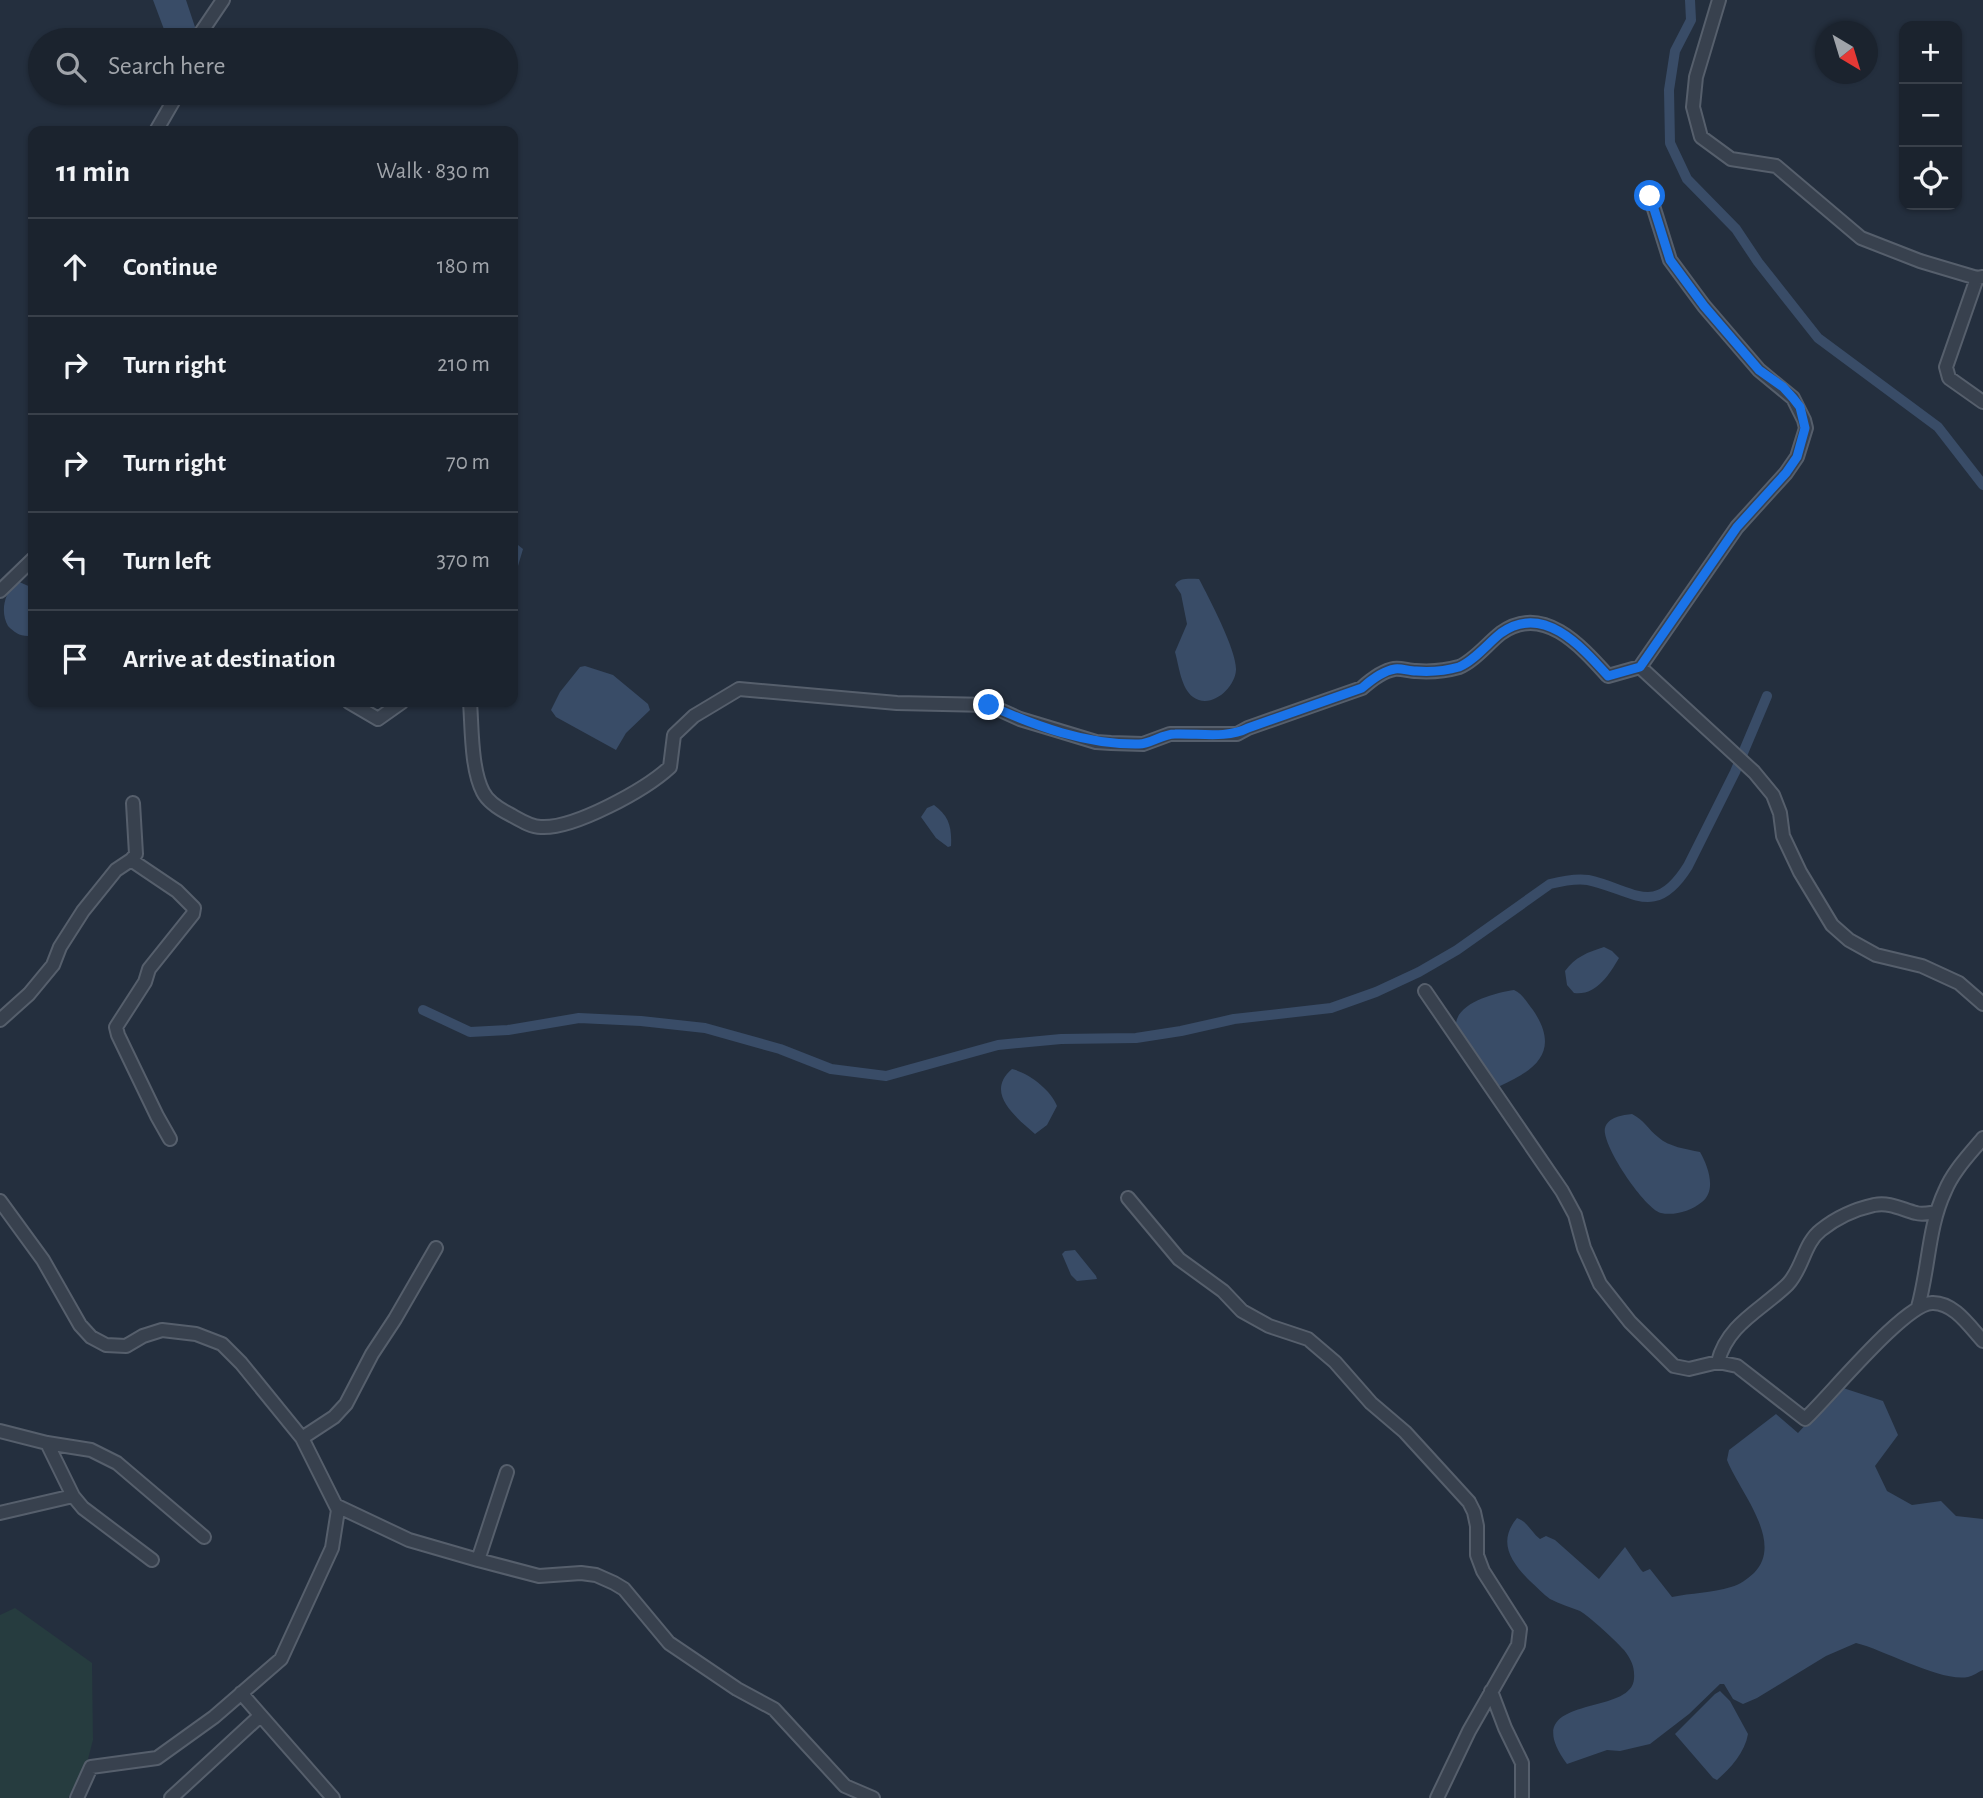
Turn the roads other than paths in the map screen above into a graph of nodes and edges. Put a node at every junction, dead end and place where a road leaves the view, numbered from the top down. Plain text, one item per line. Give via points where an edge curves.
1 (223, 0) edge
2 (1719, 0) edge
3 (204, 28) edge
4 (171, 105) edge
5 (159, 126) edge
6 (1650, 196) dead end
7 (1980, 277) edge
8 (1983, 402) edge
9 (28, 564) edge
10 (0, 591) edge
11 (1640, 667) junction
12 (358, 707) edge
13 (395, 707) edge
14 (470, 707) edge
15 (133, 803) dead end
16 (131, 860) junction
17 (1425, 991) dead end
18 (1983, 1004) edge
19 (0, 1020) edge
20 (1983, 1138) edge
21 (170, 1139) dead end
22 (1128, 1198) dead end
23 (0, 1201) edge
24 (1937, 1212) junction
25 (436, 1248) dead end
26 (1918, 1307) junction
27 (1983, 1342) edge
28 (1718, 1362) junction
29 (0, 1431) edge
30 (302, 1438) junction
31 (47, 1443) junction
32 (507, 1472) dead end
33 (73, 1496) junction
34 (337, 1506) junction
35 (0, 1513) edge
36 (204, 1537) dead end
37 (152, 1560) dead end
38 (478, 1560) junction
39 (1491, 1691) junction
40 (241, 1693) junction
41 (260, 1716) junction
42 (77, 1798) edge
43 (171, 1798) edge
44 (333, 1798) edge
45 (873, 1798) edge
46 (1437, 1798) edge
47 (1522, 1798) edge

1 - 3 street
2 - 7 street via 1696,77 1693,107 1701,137 1731,159 1776,166 1861,238
4 - 5 street
6 - 11 street via 1670,260 1759,370 1793,398 1805,428 1797,457 1786,473 1737,527
7 - 8 street via 1946,367 1950,378
9 - 10 street
11 - 14 street via 1608,676 1569,637 1541,622 1519,623 1461,666 1439,671 1394,669 1362,688 1237,734 1170,734 1143,744 1096,742 989,705 897,703 739,689 694,716 674,735 670,768 657,780 559,827 537,827 499,809 483,793
11 - 18 street via 1754,772 1777,803 1783,836 1832,925 1876,955 1922,966 1959,983
12 - 13 street via 378,719
15 - 16 street via 137,846
16 - 19 street via 116,870 83,911 53,965
16 - 21 street via 194,908 149,969 117,1027
17 - 28 street via 1563,1191 1600,1284 1622,1313 1674,1366 1689,1369
20 - 24 street via 1945,1188
22 - 39 street via 1179,1259 1242,1311 1308,1339 1335,1362 1469,1502 1483,1571 1520,1629 1518,1645
23 - 30 street via 91,1337 106,1345 126,1346 162,1330 196,1334 222,1344
24 - 26 street
24 - 28 street via 1918,1214 1877,1204 1848,1213 1821,1230 1789,1283 1745,1318 1720,1352
25 - 30 street via 346,1404
26 - 27 street via 1945,1306
26 - 28 street via 1805,1419 1737,1366
29 - 31 street
30 - 34 street
31 - 33 street
31 - 36 street via 91,1450 117,1462
32 - 38 street
33 - 35 street
33 - 37 street
34 - 38 street via 409,1539
34 - 40 street via 332,1548 281,1659
38 - 45 street via 539,1576 596,1575 624,1589 669,1643 774,1709 845,1786
39 - 46 street
39 - 47 street via 1522,1763
40 - 41 street
40 - 42 street via 157,1758 91,1767
41 - 43 street
41 - 44 street

